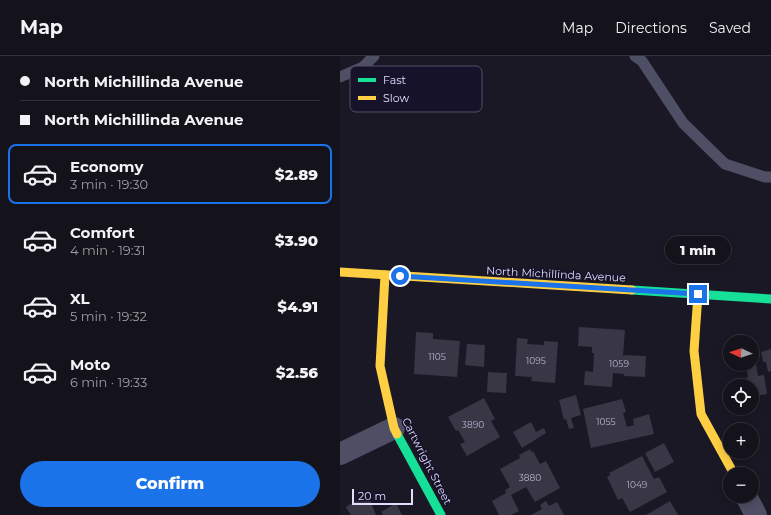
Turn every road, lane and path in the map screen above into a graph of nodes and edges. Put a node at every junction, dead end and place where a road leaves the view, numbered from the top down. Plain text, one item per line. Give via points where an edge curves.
1 (374, 56) edge
2 (635, 56) edge
3 (365, 66) edge
4 (350, 73) edge
5 (340, 77) edge
6 (771, 177) edge
7 (340, 272) edge
8 (385, 275) junction
9 (698, 294) junction
10 (771, 298) edge
11 (394, 428) junction
12 (340, 454) edge
13 (730, 467) edge
14 (750, 503) edge
15 (441, 515) edge
16 (756, 515) edge

1 - 3 lane
2 - 6 lane via 642,62 683,123 725,164
4 - 5 lane
7 - 8 street, North Michillinda Avenue
8 - 9 street, North Michillinda Avenue
8 - 11 street, Cartwright Street via 380,366
9 - 10 street, North Michillinda Avenue
9 - 13 street via 694,351 701,414
11 - 12 street
11 - 15 street, Cartwright Street
14 - 16 street

